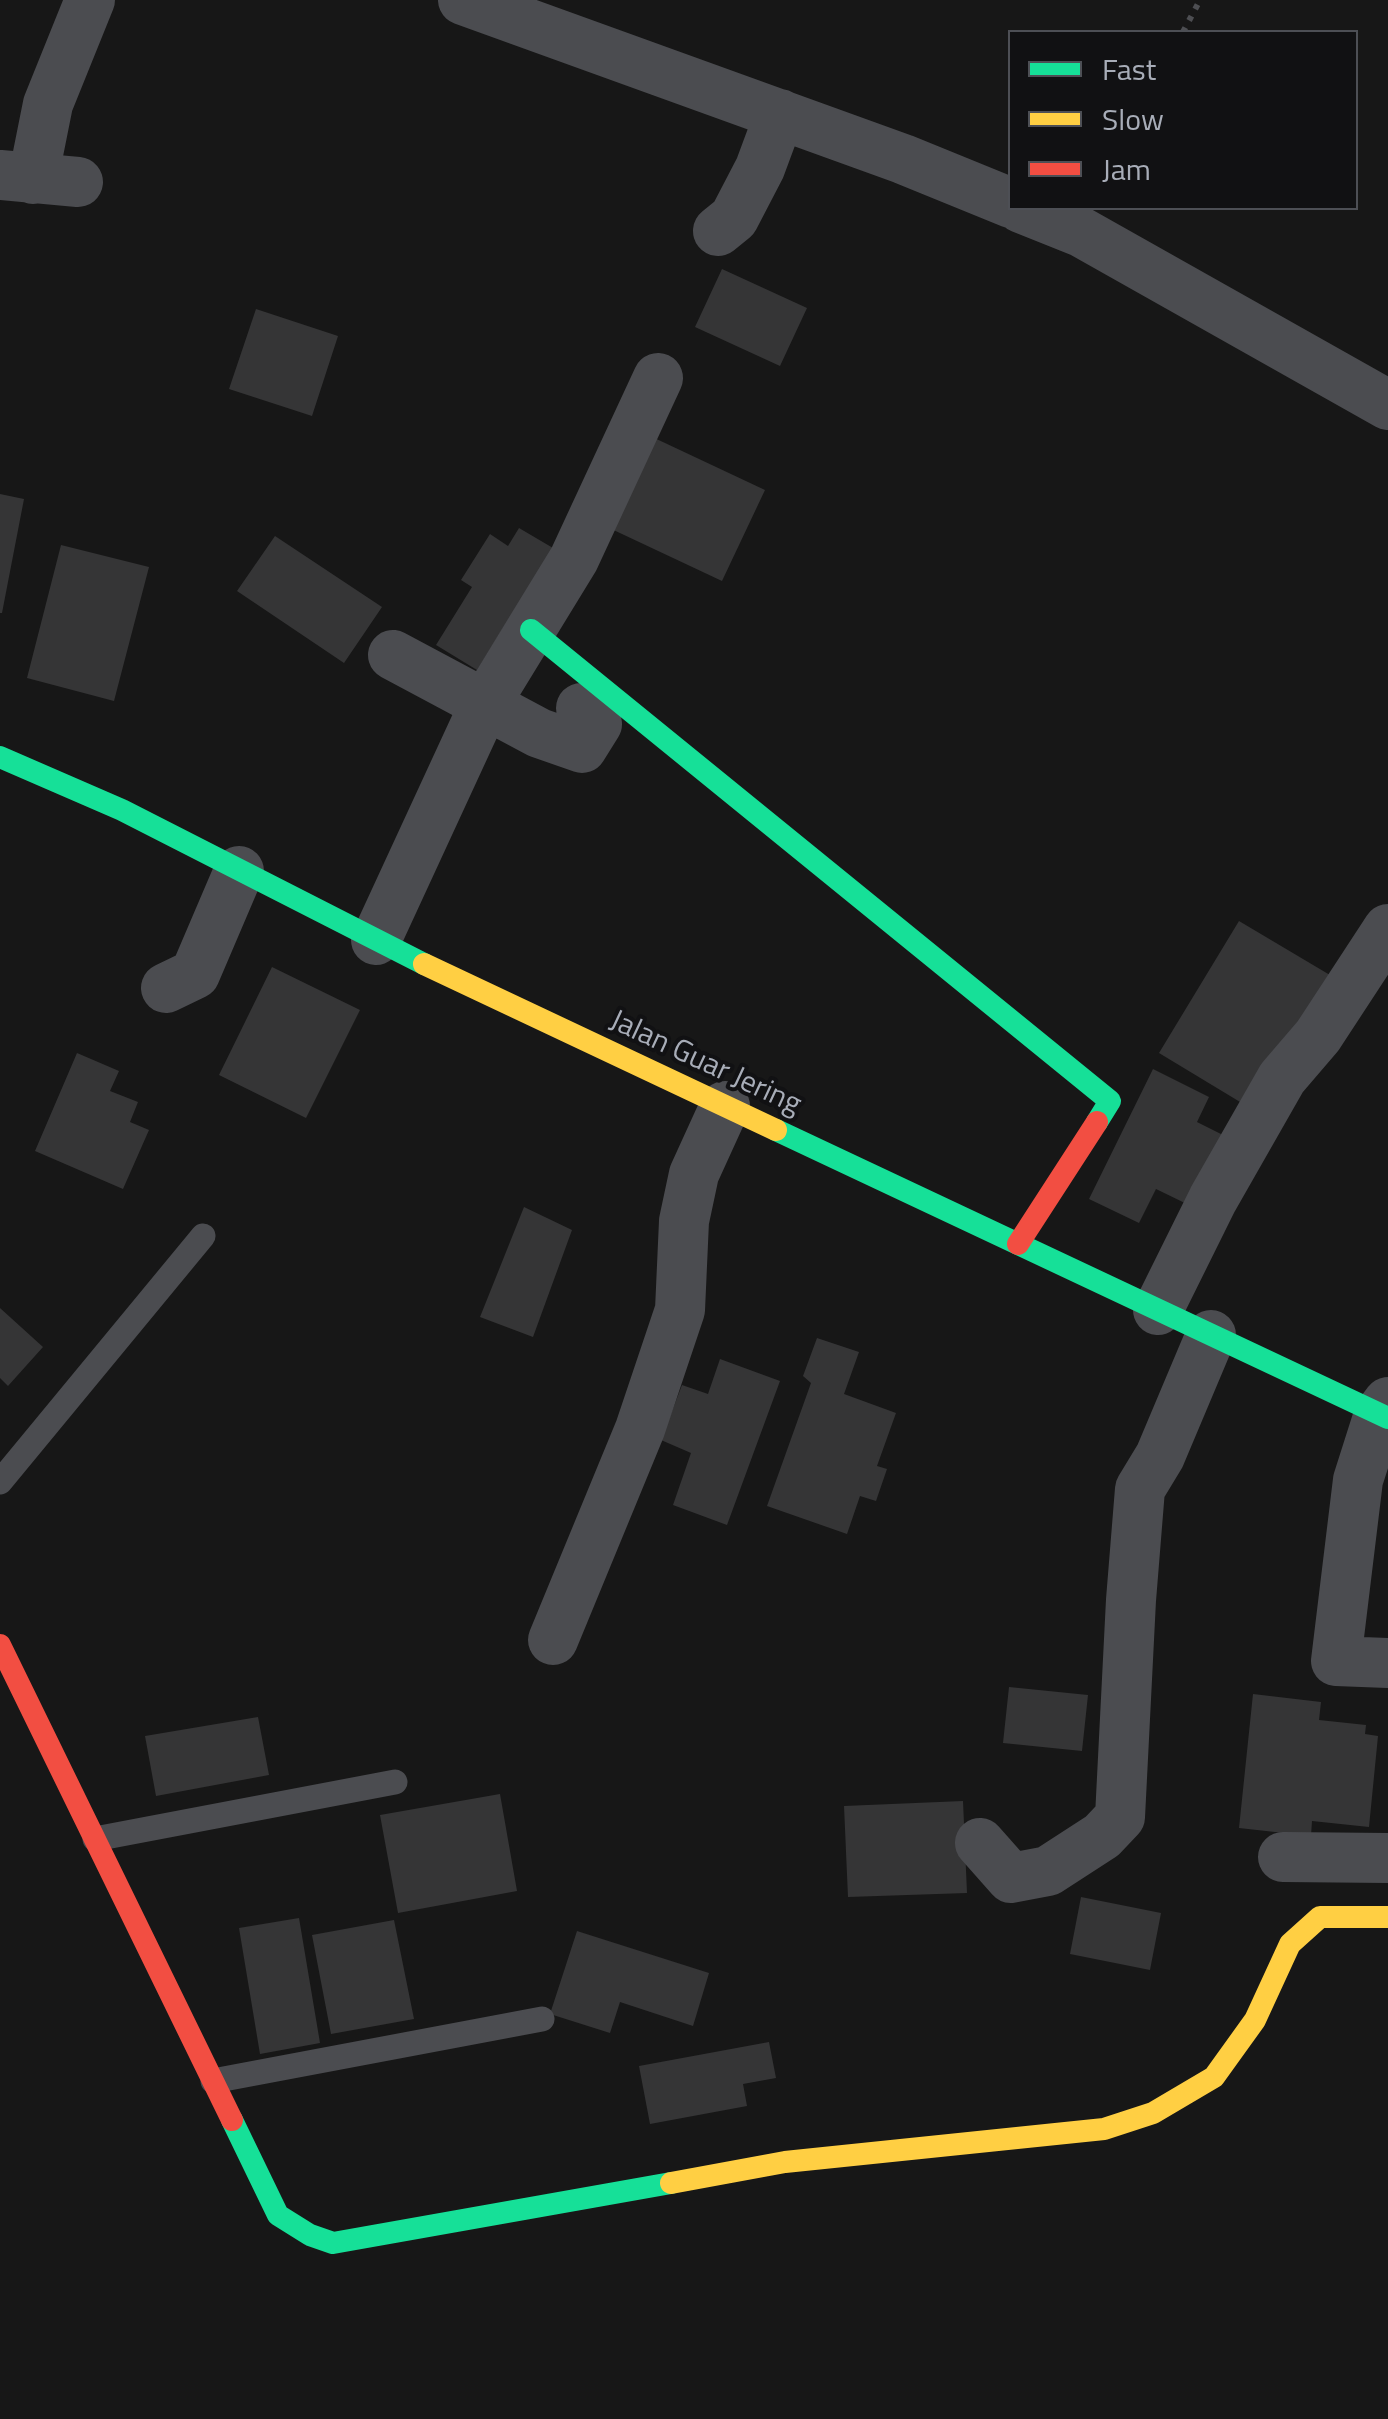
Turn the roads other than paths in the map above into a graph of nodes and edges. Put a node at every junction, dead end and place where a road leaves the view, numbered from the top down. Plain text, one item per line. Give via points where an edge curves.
1 (90, 0) edge
2 (462, 0) edge
3 (771, 139) junction
4 (37, 179) edge
5 (1008, 202) edge
6 (1025, 210) edge
7 (718, 231) dead end
8 (658, 378) dead end
9 (1388, 405) edge
10 (531, 630) junction
11 (393, 655) dead end
12 (484, 706) junction
13 (581, 708) dead end
14 (0, 757) edge
15 (238, 871) junction
16 (1388, 929) edge
17 (376, 940) junction
18 (166, 988) dead end
19 (724, 1106) junction
20 (203, 1236) dead end
21 (1018, 1244) junction
22 (1158, 1310) junction
23 (1211, 1335) junction
24 (1385, 1411) edge
25 (0, 1482) edge
26 (553, 1640) dead end
27 (0, 1644) edge
28 (1388, 1663) edge
29 (394, 1782) dead end
30 (95, 1839) junction
31 (980, 1843) dead end
32 (1282, 1857) dead end
33 (1388, 1858) edge
34 (1388, 1917) edge
35 (542, 2019) dead end
36 (213, 2081) junction

1 - 4 street via 48,104
2 - 3 street
3 - 5 street
3 - 7 street via 734,218
6 - 9 street via 1081,232
8 - 10 street via 574,559
10 - 12 street
10 - 21 street via 1110,1100
11 - 12 street
12 - 13 street via 582,748 597,724
12 - 17 street
14 - 15 street, Jalan Guar Jering
15 - 17 street, Jalan Guar Jering
15 - 18 street via 195,974
16 - 22 street via 1282,1078
17 - 19 street, Jalan Guar Jering
19 - 21 street, Jalan Guar Jering
19 - 26 street via 694,1174 684,1222 680,1310 640,1429
20 - 25 lane
21 - 22 street, Jalan Guar Jering
22 - 23 street, Jalan Guar Jering
23 - 24 street, Jalan Guar Jering
23 - 31 street via 1140,1489 1120,1817 1048,1871 1010,1878
24 - 28 street via 1358,1480 1336,1661
27 - 30 street
29 - 30 lane
30 - 36 street
32 - 33 street
34 - 36 street via 1320,1917 1290,1944 1254,2020 1214,2077 1152,2113 1104,2129 784,2162 333,2243 278,2214
35 - 36 lane

